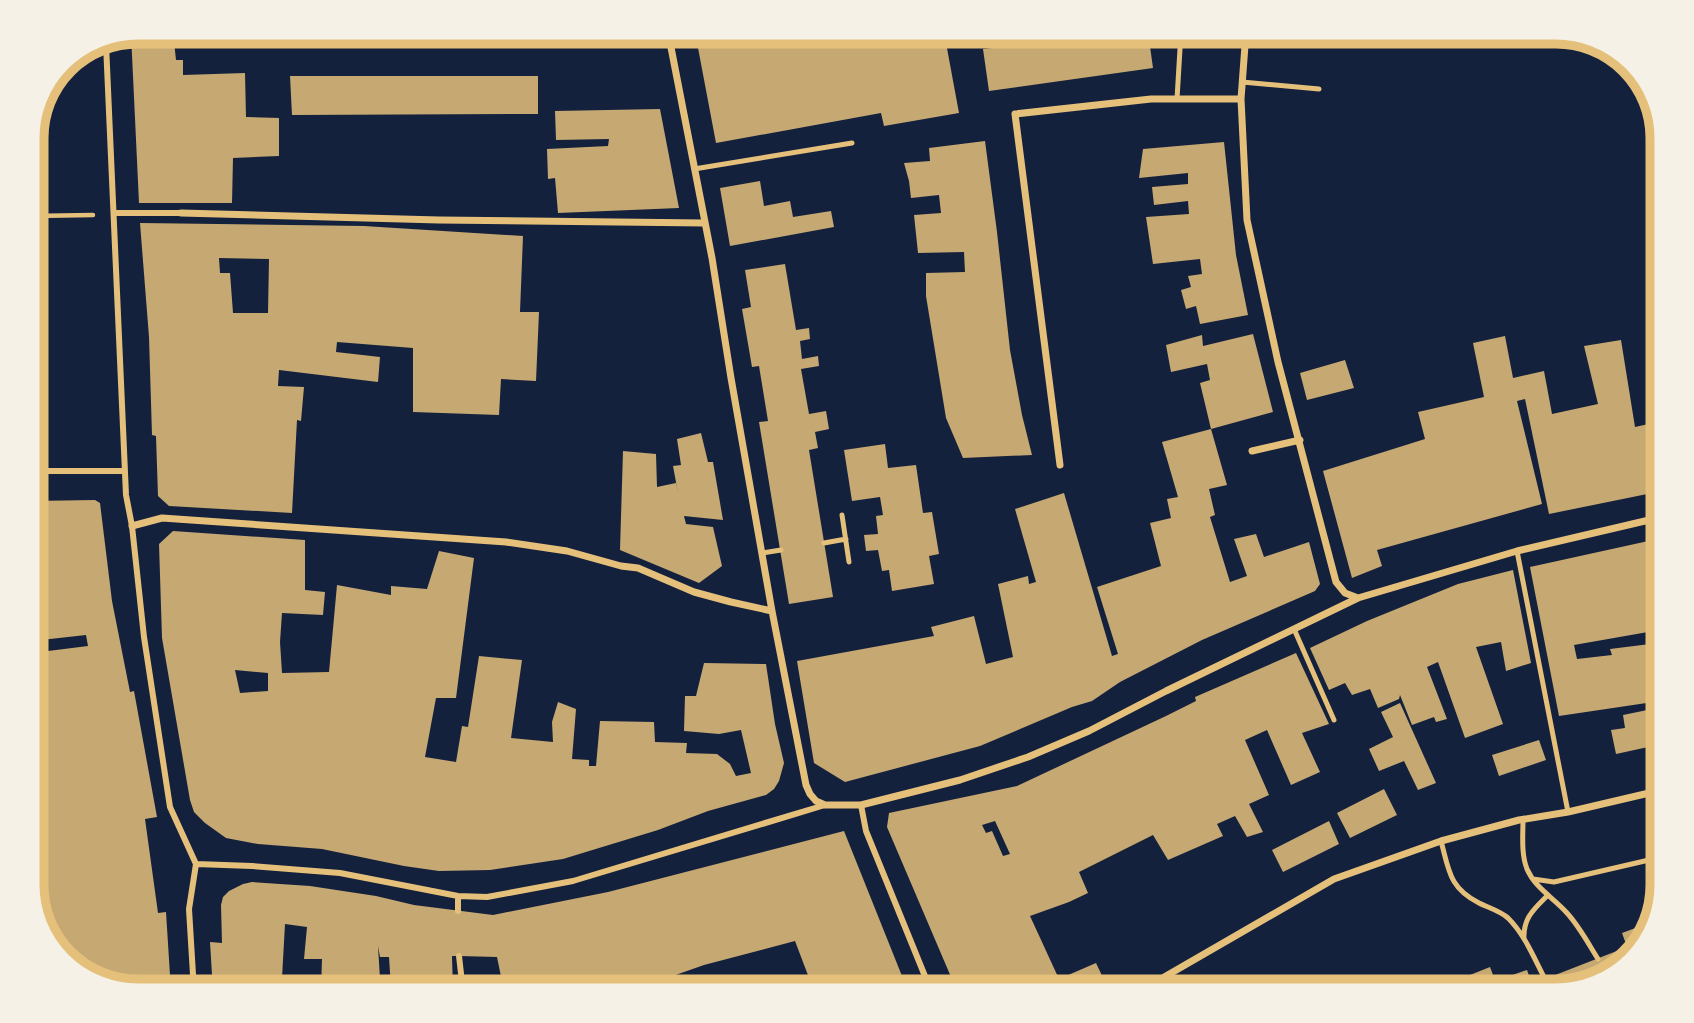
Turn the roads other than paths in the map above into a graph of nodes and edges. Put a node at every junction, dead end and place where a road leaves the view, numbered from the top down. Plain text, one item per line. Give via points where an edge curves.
1 (670, 44) edge
2 (1180, 44) edge
3 (1245, 44) edge
4 (106, 50) edge
5 (1242, 82) junction
6 (1319, 89) dead end
7 (1177, 99) junction
8 (1241, 99) junction
9 (852, 143) dead end
10 (694, 169) junction
11 (114, 213) junction
12 (181, 213) joint
13 (704, 223) junction
14 (1300, 440) junction
15 (1252, 451) dead end
16 (1060, 466) dead end
17 (44, 471) edge
18 (125, 471) junction
19 (842, 515) dead end
20 (1650, 520) edge
21 (132, 526) junction
22 (846, 540) junction
23 (824, 543) dead end
24 (780, 550) dead end
25 (1517, 551) junction
26 (762, 553) junction
27 (849, 562) dead end
28 (1359, 598) junction
29 (772, 611) junction
30 (1294, 629) junction
31 (1334, 720) dead end
32 (1650, 793) edge
33 (825, 805) junction
34 (861, 805) junction
35 (1568, 812) junction
36 (1523, 820) junction
37 (1441, 841) junction
38 (1650, 860) edge
39 (196, 864) junction
40 (1533, 879) junction
41 (458, 896) junction
42 (1548, 896) junction
43 (458, 911) dead end
44 (1524, 939) junction
45 (459, 956) dead end
46 (1598, 959) dead end
47 (193, 979) edge
48 (462, 979) edge
49 (927, 979) edge
50 (1162, 979) edge
51 (1545, 979) dead end

1 - 10 street
2 - 7 lane
3 - 5 street
4 - 11 street
5 - 6 lane
5 - 8 street
7 - 8 street
7 - 16 street via 1015,114
8 - 14 street via 1247,220
9 - 10 lane
10 - 13 street
11 - 12 street
11 - 18 street
12 - 13 street
13 - 26 street
14 - 15 street
14 - 28 street via 1336,582 1345,593
17 - 18 street
18 - 21 street
19 - 22 lane
20 - 25 street
21 - 29 street via 162,518 506,542 638,568 694,592
21 - 39 street via 170,807
22 - 23 lane
22 - 27 lane
24 - 26 lane
25 - 28 street
25 - 35 lane
26 - 29 street
28 - 30 street
29 - 33 street via 806,785 816,801
30 - 31 lane
30 - 34 street via 1028,757
32 - 35 street
33 - 34 street
33 - 41 street via 573,881 487,897
34 - 49 street via 866,831
35 - 36 street
36 - 37 street
36 - 40 lane via 1523,859
37 - 44 lane via 1451,878 1461,891 1503,914
37 - 50 street via 1334,879
38 - 40 lane via 1553,882
39 - 41 street via 340,873
39 - 47 street via 189,909
40 - 42 lane
41 - 43 street
42 - 44 lane via 1531,912
42 - 46 lane via 1573,920
44 - 51 lane
45 - 48 street

